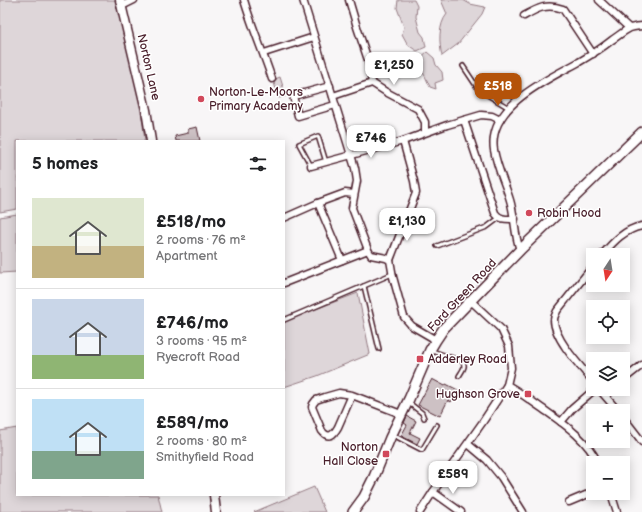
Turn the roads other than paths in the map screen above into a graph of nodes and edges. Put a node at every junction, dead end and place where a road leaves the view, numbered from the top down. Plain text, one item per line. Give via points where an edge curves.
1 (134, 0) edge
2 (244, 0) edge
3 (303, 0) edge
4 (349, 0) edge
5 (599, 0) edge
6 (121, 3) edge
7 (524, 16) dead end
8 (642, 26) edge
9 (629, 28) junction
10 (314, 37) junction
11 (264, 53) junction
12 (593, 54) junction
13 (463, 66) dead end
14 (272, 79) dead end
15 (372, 83) junction
16 (330, 86) junction
17 (333, 96) junction
18 (335, 105) junction
19 (509, 108) junction
20 (464, 120) junction
21 (500, 120) junction
22 (425, 132) junction
23 (642, 132) edge
24 (151, 140) edge
25 (403, 141) junction
26 (351, 155) junction
27 (326, 162) junction
28 (311, 166) joint
29 (354, 194) junction
30 (318, 203) junction
31 (285, 218) edge
32 (499, 218) junction
33 (514, 219) junction
34 (642, 226) edge
35 (437, 246) dead end
36 (607, 248) edge
37 (368, 250) junction
38 (520, 250) junction
39 (342, 260) junction
40 (390, 260) junction
41 (392, 274) junction
42 (586, 275) edge
43 (285, 283) edge
44 (364, 286) junction
45 (471, 301) junction
46 (285, 320) edge
47 (436, 340) junction
48 (379, 349) dead end
49 (430, 350) junction
50 (642, 365) edge
51 (586, 372) edge
52 (630, 374) edge
53 (459, 376) dead end
54 (507, 385) junction
55 (352, 395) junction
56 (588, 396) edge
57 (606, 396) edge
58 (408, 402) junction
59 (612, 404) edge
60 (401, 414) junction
61 (424, 418) dead end
62 (561, 422) junction
63 (438, 425) dead end
64 (630, 426) edge
65 (392, 434) junction
66 (642, 442) edge
67 (468, 444) junction
68 (595, 456) edge
69 (433, 492) junction
70 (586, 495) edge
71 (214, 496) edge
72 (613, 500) edge
73 (569, 502) dead end
74 (216, 512) edge
75 (353, 512) edge
76 (420, 512) edge
77 (461, 512) edge
78 (523, 512) edge
79 (617, 512) edge

1 - 6 street
2 - 11 street
3 - 10 street
4 - 15 street via 369,63
5 - 9 street
6 - 24 street, Norton Lane
7 - 12 street via 547,6 563,9
8 - 9 street
9 - 12 street
10 - 11 street
10 - 16 street
11 - 14 street
12 - 19 street via 537,86 517,99
13 - 19 lane via 479,90
15 - 17 street
15 - 22 street via 418,109 425,122
16 - 17 street
16 - 18 street via 293,96 298,116
17 - 18 street
18 - 26 street
19 - 21 street
20 - 21 street via 481,115
20 - 22 street
20 - 32 street via 495,213
21 - 33 street via 495,133 494,150
22 - 25 street
23 - 38 main road, Ford Green Road
25 - 26 street
25 - 40 street via 416,193
26 - 27 street
26 - 29 street via 357,181
27 - 28 street
27 - 28 lane via 318,136 299,144
29 - 30 street via 344,193
29 - 37 street via 352,208
30 - 31 street
30 - 39 street
32 - 33 street
32 - 35 lane via 488,227
33 - 38 street
34 - 36 street via 622,234
37 - 39 street
37 - 40 street via 371,255
38 - 45 main road, Ford Green Road
39 - 43 street
40 - 41 street
41 - 44 lane
41 - 47 street via 404,317 412,326
42 - 51 street via 554,318 555,327 570,353
44 - 46 lane
44 - 48 lane
45 - 47 main road, Ford Green Road via 444,328
45 - 54 street via 501,329 509,346 511,368
47 - 49 main road, Ford Green Road
49 - 53 lane via 464,362
49 - 58 main road, Ford Green Road
50 - 52 street
54 - 62 street
54 - 67 street
55 - 55 street via 336,431 332,435 324,434 313,404 325,396 339,393
55 - 60 street
56 - 62 street
57 - 59 street
58 - 60 main road, Ford Green Road
58 - 61 lane
60 - 65 main road, Ford Green Road
62 - 68 street via 585,443
63 - 65 lane via 422,450
64 - 66 street
65 - 75 main road, Ford Green Road via 374,477
67 - 69 street
67 - 78 street via 487,460 501,477
69 - 76 street
69 - 77 street
70 - 73 street
71 - 74 street
72 - 79 street

